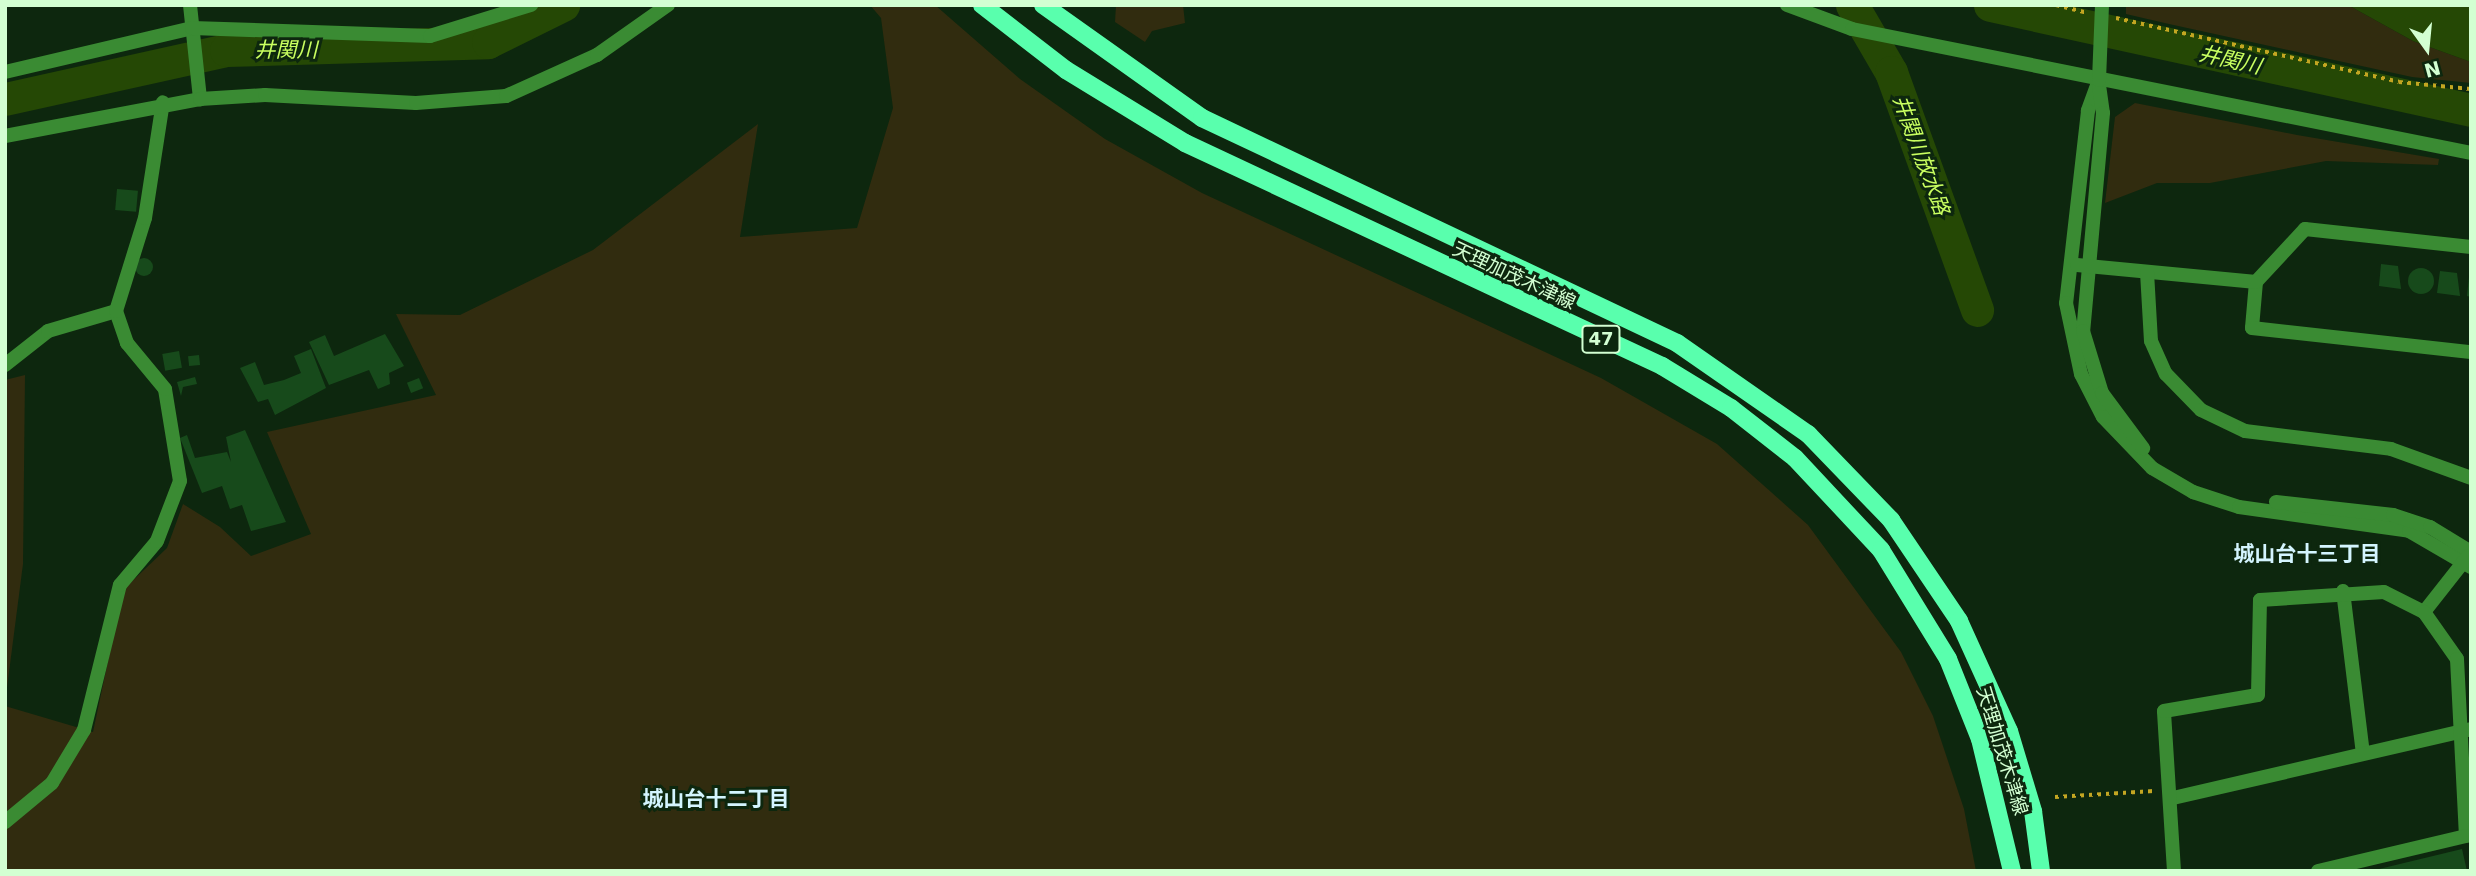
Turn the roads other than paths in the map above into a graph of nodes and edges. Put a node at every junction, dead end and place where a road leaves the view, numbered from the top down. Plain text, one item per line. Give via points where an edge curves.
1 (190, 5) edge
2 (531, 5) edge
3 (668, 5) edge
4 (982, 5) edge
5 (1043, 5) edge
6 (1787, 5) edge
7 (2102, 13) edge
8 (192, 28) junction
9 (5, 72) edge
10 (2099, 80) junction
11 (200, 99) junction
12 (163, 102) junction
13 (5, 136) edge
14 (2471, 153) edge
15 (2471, 247) edge
16 (2069, 264) junction
17 (2085, 267) junction
18 (2147, 272) junction
19 (2256, 282) junction
20 (116, 311) junction
21 (2471, 352) edge
22 (5, 365) edge
23 (2471, 478) edge
24 (2470, 557) edge
25 (2343, 591) junction
26 (2424, 612) junction
27 (2468, 729) edge
28 (2363, 753) junction
29 (2173, 794) junction
30 (5, 822) edge
31 (2012, 871) edge
32 (2041, 871) edge
33 (2174, 871) edge
34 (2318, 871) edge

1 - 8 street
2 - 8 street via 430,36
3 - 11 street via 597,55 506,96 416,103 265,95
4 - 31 main road, 天理加茂木津線 / 47 via 1066,70 1185,144 1662,366 1731,408 1795,458 1881,550 1943,650 1980,739
5 - 32 main road, 天理加茂木津線 / 47 via 1202,118 1678,343 1808,434 1891,520 1959,621 2009,731 2033,811
6 - 10 street via 1852,29
7 - 10 street
8 - 9 street
8 - 11 street
10 - 14 street
10 - 16 street via 2088,111
10 - 17 street via 2103,113
11 - 12 street
12 - 13 street
12 - 20 street via 153,183
15 - 19 street via 2305,229
16 - 17 street
16 - 24 street via 2068,327 2081,374 2110,426 2152,468 2193,492 2239,507 2409,531
17 - 18 street
17 - 24 street via 2081,310 2093,373 2126,430 2159,461 2197,484 2240,498 2411,520
18 - 19 street
18 - 23 street via 2146,324 2157,358 2177,388 2215,419 2261,434 2391,449
19 - 21 street via 2252,328
20 - 22 street via 48,331
20 - 30 street via 127,343 165,389 180,481 158,541 120,585 84,730 52,782
24 - 26 street
25 - 26 street via 2384,592
25 - 28 street
25 - 29 street via 2260,600 2258,695 2164,711
26 - 27 street via 2457,659
27 - 28 street
27 - 34 street via 2466,836
28 - 29 street
29 - 33 street

